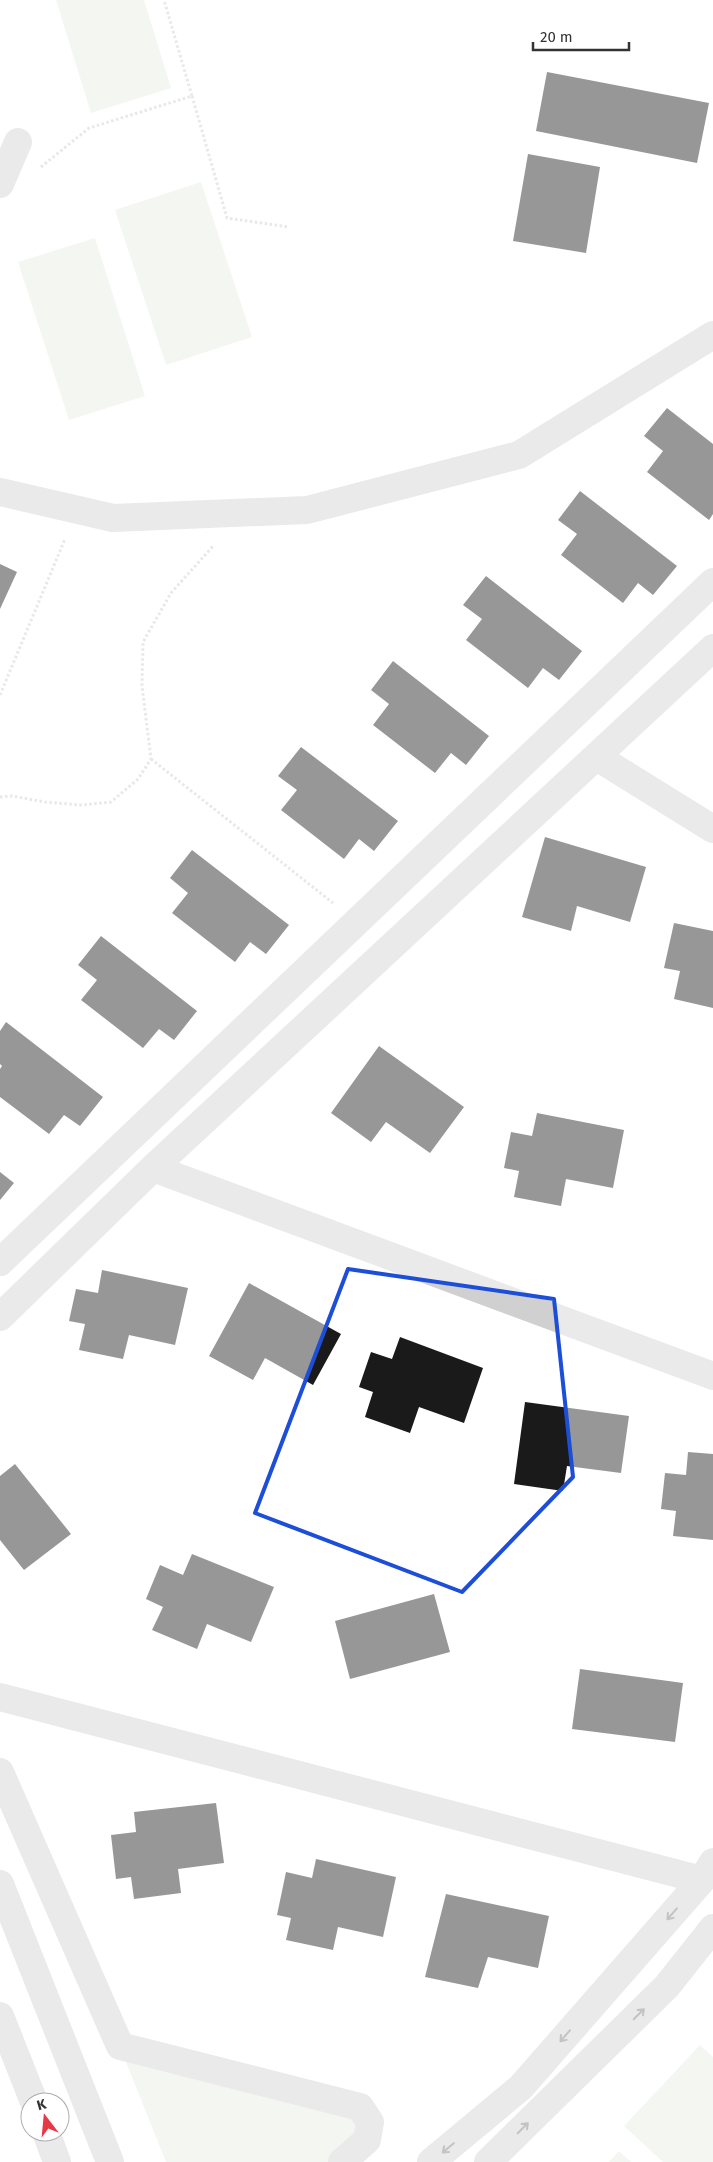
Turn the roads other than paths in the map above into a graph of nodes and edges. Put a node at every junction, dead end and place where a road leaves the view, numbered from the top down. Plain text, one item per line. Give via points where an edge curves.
1 (18, 142) dead end
2 (0, 184) edge
3 (713, 335) edge
4 (0, 492) edge
5 (713, 582) edge
6 (713, 648) edge
7 (597, 757) junction
8 (713, 828) edge
9 (153, 1168) junction
10 (0, 1262) edge
11 (0, 1317) edge
12 (713, 1376) edge
13 (0, 1697) edge
14 (0, 1772) edge
15 (707, 1871) edge
16 (0, 1884) edge
17 (713, 1928) edge
18 (0, 2016) edge
19 (30, 2092) edge
20 (50, 2142) edge
21 (57, 2162) edge
22 (110, 2162) edge
23 (342, 2162) edge
24 (431, 2162) edge
25 (488, 2162) edge

1 - 2 street
3 - 4 street via 519,455 307,510 113,518
5 - 10 street
6 - 7 street
7 - 8 street
7 - 9 street
9 - 11 street
9 - 12 street
13 - 15 street
14 - 23 street via 120,2046 360,2107 370,2122 367,2140
15 -> 24 street via 521,2087
16 - 22 street
25 -> 17 street via 667,1986
18 - 19 street
20 - 21 street

